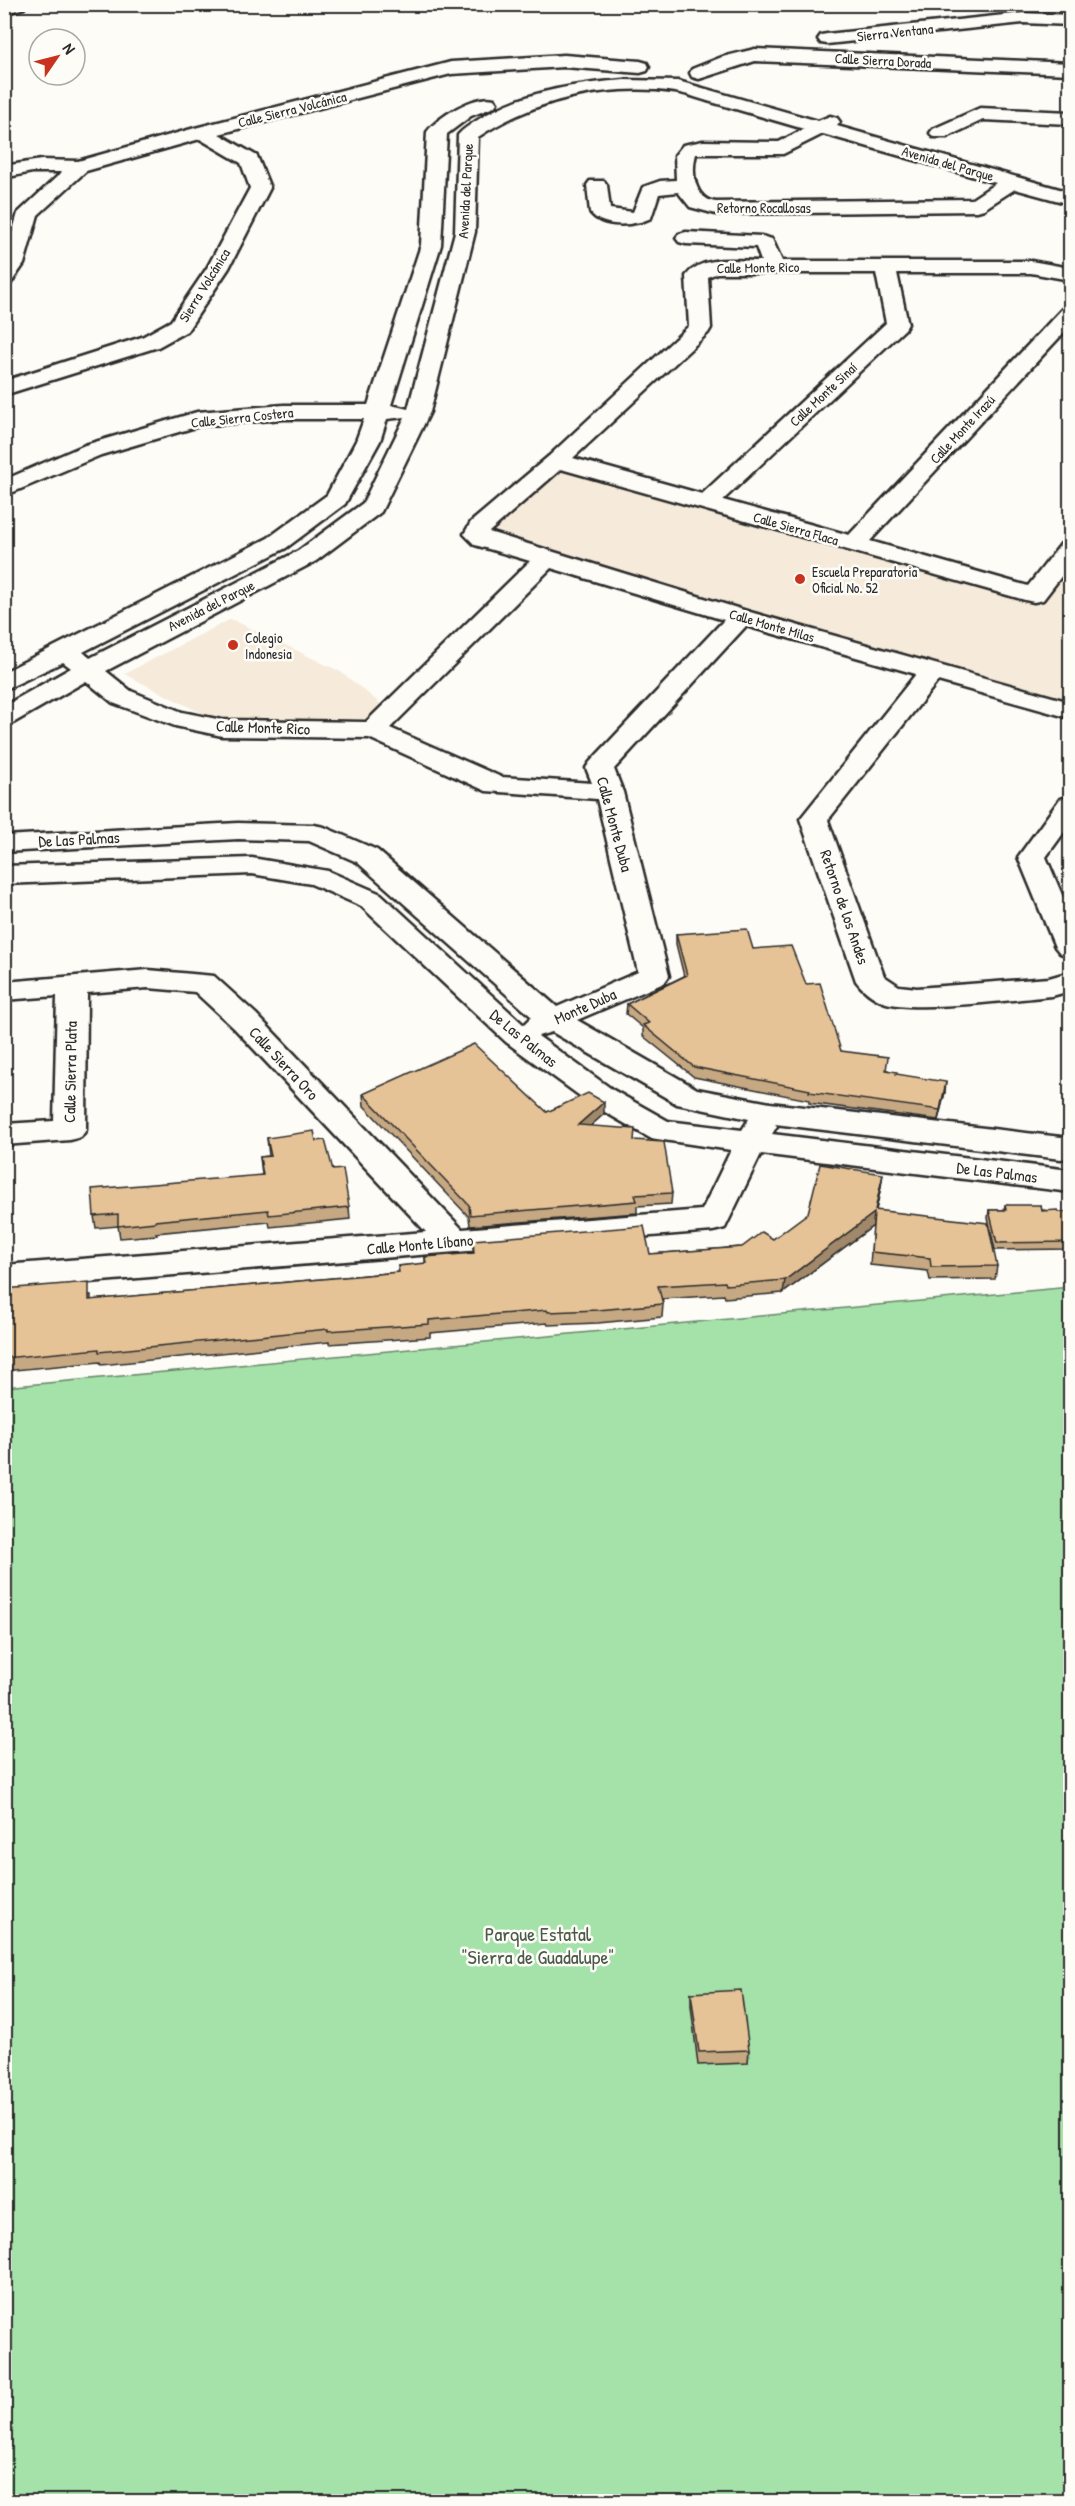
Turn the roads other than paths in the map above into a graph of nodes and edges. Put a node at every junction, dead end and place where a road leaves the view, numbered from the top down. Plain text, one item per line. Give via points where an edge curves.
1 (18, 4) edge
2 (4, 9) edge
3 (1071, 20) edge
4 (827, 39) dead end
5 (647, 67) junction
6 (1071, 69) edge
7 (699, 73) junction
8 (732, 82) dead end
9 (843, 112) dead end
10 (821, 117) junction
11 (1071, 118) edge
12 (202, 132) junction
13 (957, 145) dead end
14 (79, 167) junction
15 (4, 172) edge
16 (1013, 181) junction
17 (597, 185) dead end
18 (686, 185) junction
19 (1071, 198) edge
20 (432, 232) junction
21 (465, 232) junction
22 (686, 238) dead end
23 (774, 267) junction
24 (885, 267) junction
25 (1071, 274) edge
26 (4, 279) edge
27 (1071, 314) edge
28 (4, 388) edge
29 (379, 411) junction
30 (419, 412) junction
31 (557, 462) junction
32 (4, 489) edge
33 (706, 503) junction
34 (476, 534) joint
35 (853, 544) junction
36 (1071, 549) edge
37 (546, 559) junction
38 (741, 617) junction
39 (66, 651) junction
40 (88, 669) junction
41 (932, 671) junction
42 (4, 682) edge
43 (1071, 710) edge
44 (4, 717) edge
45 (373, 730) junction
46 (609, 792) junction
47 (1071, 805) edge
48 (62, 839) junction
49 (4, 844) edge
50 (62, 873) junction
51 (4, 875) edge
52 (1071, 947) edge
53 (654, 976) joint
54 (1071, 981) edge
55 (72, 986) junction
56 (4, 990) edge
57 (554, 1020) junction
58 (516, 1035) junction
59 (771, 1113) junction
60 (4, 1135) edge
61 (750, 1143) junction
62 (1066, 1148) edge
63 (1070, 1181) edge
64 (454, 1241) junction
65 (4, 1277) edge

1 - 2 street
3 - 4 street, Sierra Ventana via 1023,18
5 - 7 street, Avenida del Parque
5 - 12 street, Calle Sierra Volcánica via 564,61 451,68
5 - 20 street, Avenida del Parque via 565,78 529,88 464,112 437,132
6 - 7 street, Calle Sierra Dorada via 755,55
7 - 8 street, Avenida del Parque
9 - 10 street
10 - 16 street, Avenida del Parque
10 - 18 street via 783,148 690,149 685,155
10 - 21 street, Avenida del Parque via 678,87 645,84 606,85 548,98 488,120 468,135
11 - 13 street, Avenida del Parque via 980,114 931,134
12 - 14 street, Calle Sierra Volcánica
12 - 28 street, Sierra Volcánica via 250,160 260,188 218,268 179,326 150,342
14 - 15 street via 55,164
14 - 26 street, Calle Sierra Volcánica via 28,213 14,264
16 - 18 street, Retorno Rocallosas via 977,205 965,206 702,207 694,203
16 - 19 street, Avenida del Parque
17 - 18 street via 600,212 608,217 639,217 644,214 650,191
20 - 21 street
20 - 29 street, Avenida del Parque
21 - 30 street, Avenida del Parque
22 - 23 street via 765,243
23 - 24 street, Calle Monte Rico
23 - 31 street, Calle Monte Rico via 702,270 697,276 700,328
24 - 25 street, Calle Monte Rico via 1031,267
24 - 33 street, Calle Monte Sinaí via 897,324
27 - 35 street, Calle Monte Irazú
29 - 30 street, Calle Sierra Costera
29 - 32 street, Calle Sierra Costera via 284,412 196,419 93,450
29 - 39 street, Avenida del Parque via 337,499 277,543
30 - 40 street, Avenida del Parque via 373,507 307,556
31 - 33 street, Calle Sierra Flaca
31 - 34 street, Calle Monte Rico
33 - 35 street, Calle Sierra Flaca
34 - 37 street, Calle Monte Milas
35 - 36 street, Calle Sierra Flaca via 1034,596
37 - 38 street, Calle Monte Milas
37 - 45 street
38 - 41 street, Calle Monte Milas
38 - 46 street, Calle Monte Duba via 600,768
39 - 40 street, Calle Monte Rico
39 - 42 street, Avenida del Parque
40 - 44 street, Avenida del Parque
40 - 45 street, Calle Monte Rico via 122,697 175,718 222,728
41 - 43 street, Calle Monte Milas
41 - 54 street, Retorno de los Andes via 814,819 871,981 892,995 917,997 1052,987
45 - 46 street, Calle Monte Rico via 496,785
46 - 53 street, Calle Monte Duba
47 - 52 street via 1032,857
48 - 49 street, De Las Palmas
48 - 50 street
48 - 57 street, De Las Palmas via 238,831 314,833 367,856
50 - 51 street, De Las Palmas
50 - 58 street, De Las Palmas via 252,866 318,877 371,900
53 - 57 street, Monte Duba
55 - 56 street, Calle Sierra Oro
55 - 60 street, Calle Sierra Plata via 70,1130
55 - 64 street, Calle Sierra Oro via 148,979 203,983 245,1021
57 - 58 street, Monte Duba
57 - 59 street, De Las Palmas via 688,1096
58 - 61 street, De Las Palmas via 602,1097 661,1131
59 - 61 street, Calle Monte Líbano
59 - 62 street, De Las Palmas
61 - 63 street, De Las Palmas
61 - 64 street, Calle Monte Líbano via 713,1220
62 - 63 street
64 - 65 street, Calle Monte Líbano

